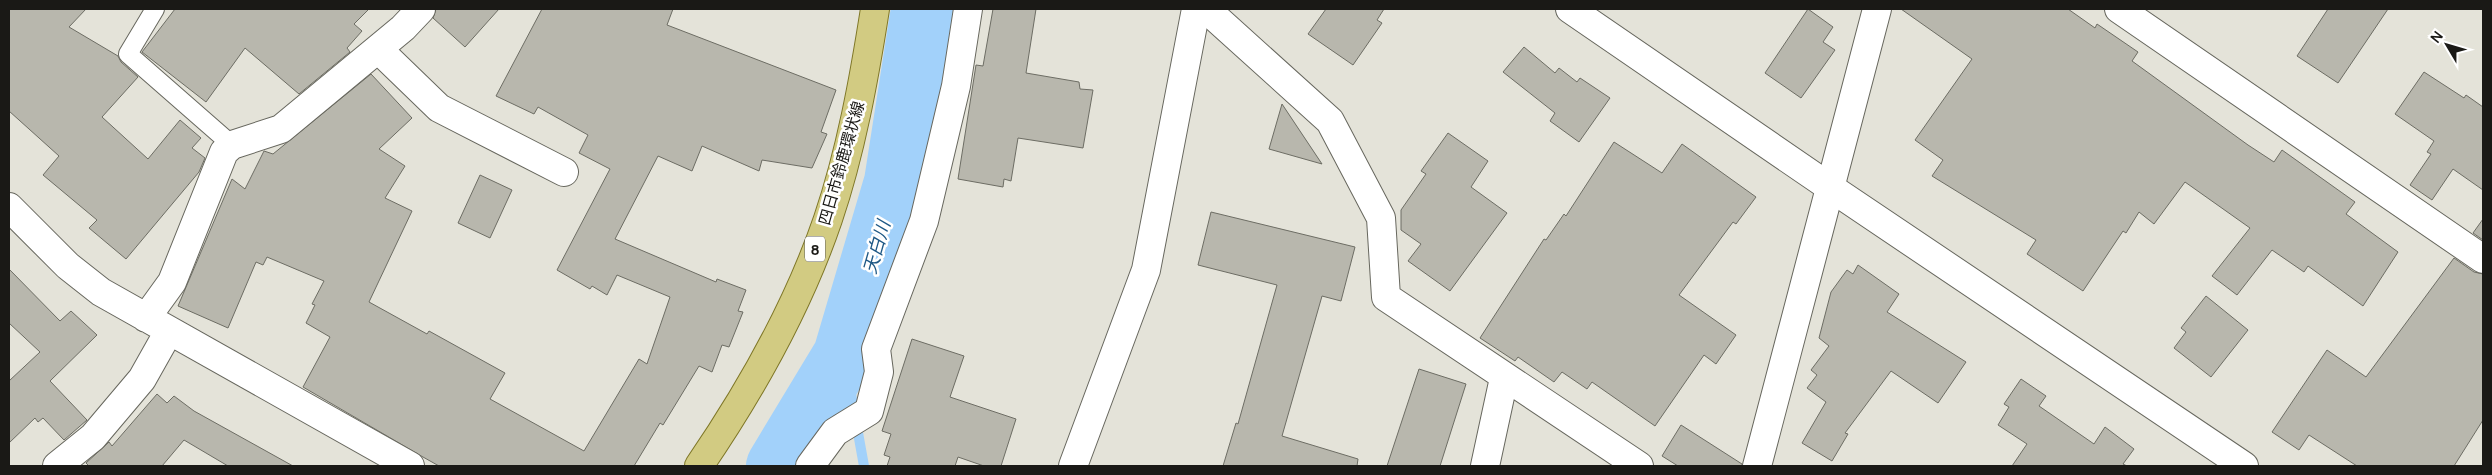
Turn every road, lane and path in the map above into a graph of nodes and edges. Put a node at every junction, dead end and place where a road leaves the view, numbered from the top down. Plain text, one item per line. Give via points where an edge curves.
1 (155, 9) edge
2 (421, 9) edge
3 (875, 9) edge
4 (968, 9) edge
5 (1196, 9) edge
6 (1206, 9) edge
7 (1570, 9) edge
8 (1877, 9) edge
9 (2119, 9) edge
10 (378, 49) junction
11 (232, 145) junction
12 (564, 172) dead end
13 (1831, 188) junction
14 (9, 207) edge
15 (2483, 259) edge
16 (158, 325) junction
17 (1504, 378) junction
18 (57, 466) edge
19 (410, 466) edge
20 (698, 466) edge
21 (810, 466) edge
22 (1073, 466) edge
23 (1486, 466) edge
24 (1639, 466) edge
25 (1757, 466) edge
26 (2244, 466) edge

1 - 11 lane via 128,54
2 - 10 street
3 - 20 main road, 四日市鈴鹿環状線 / 8 via 864,79 827,219 791,308 732,418
4 - 21 street via 956,86 924,221 876,349 879,372 869,411 835,432
5 - 22 street via 1146,270
6 - 17 street via 1330,121 1381,218 1386,296
7 - 13 street
8 - 13 street
9 - 15 street
10 - 11 street via 281,129
10 - 12 street via 439,108
11 - 16 street via 224,152
13 - 25 street
13 - 26 street
14 - 16 street via 68,266 101,292
16 - 18 street via 136,386 93,437
16 - 19 street
17 - 23 street
17 - 24 street

